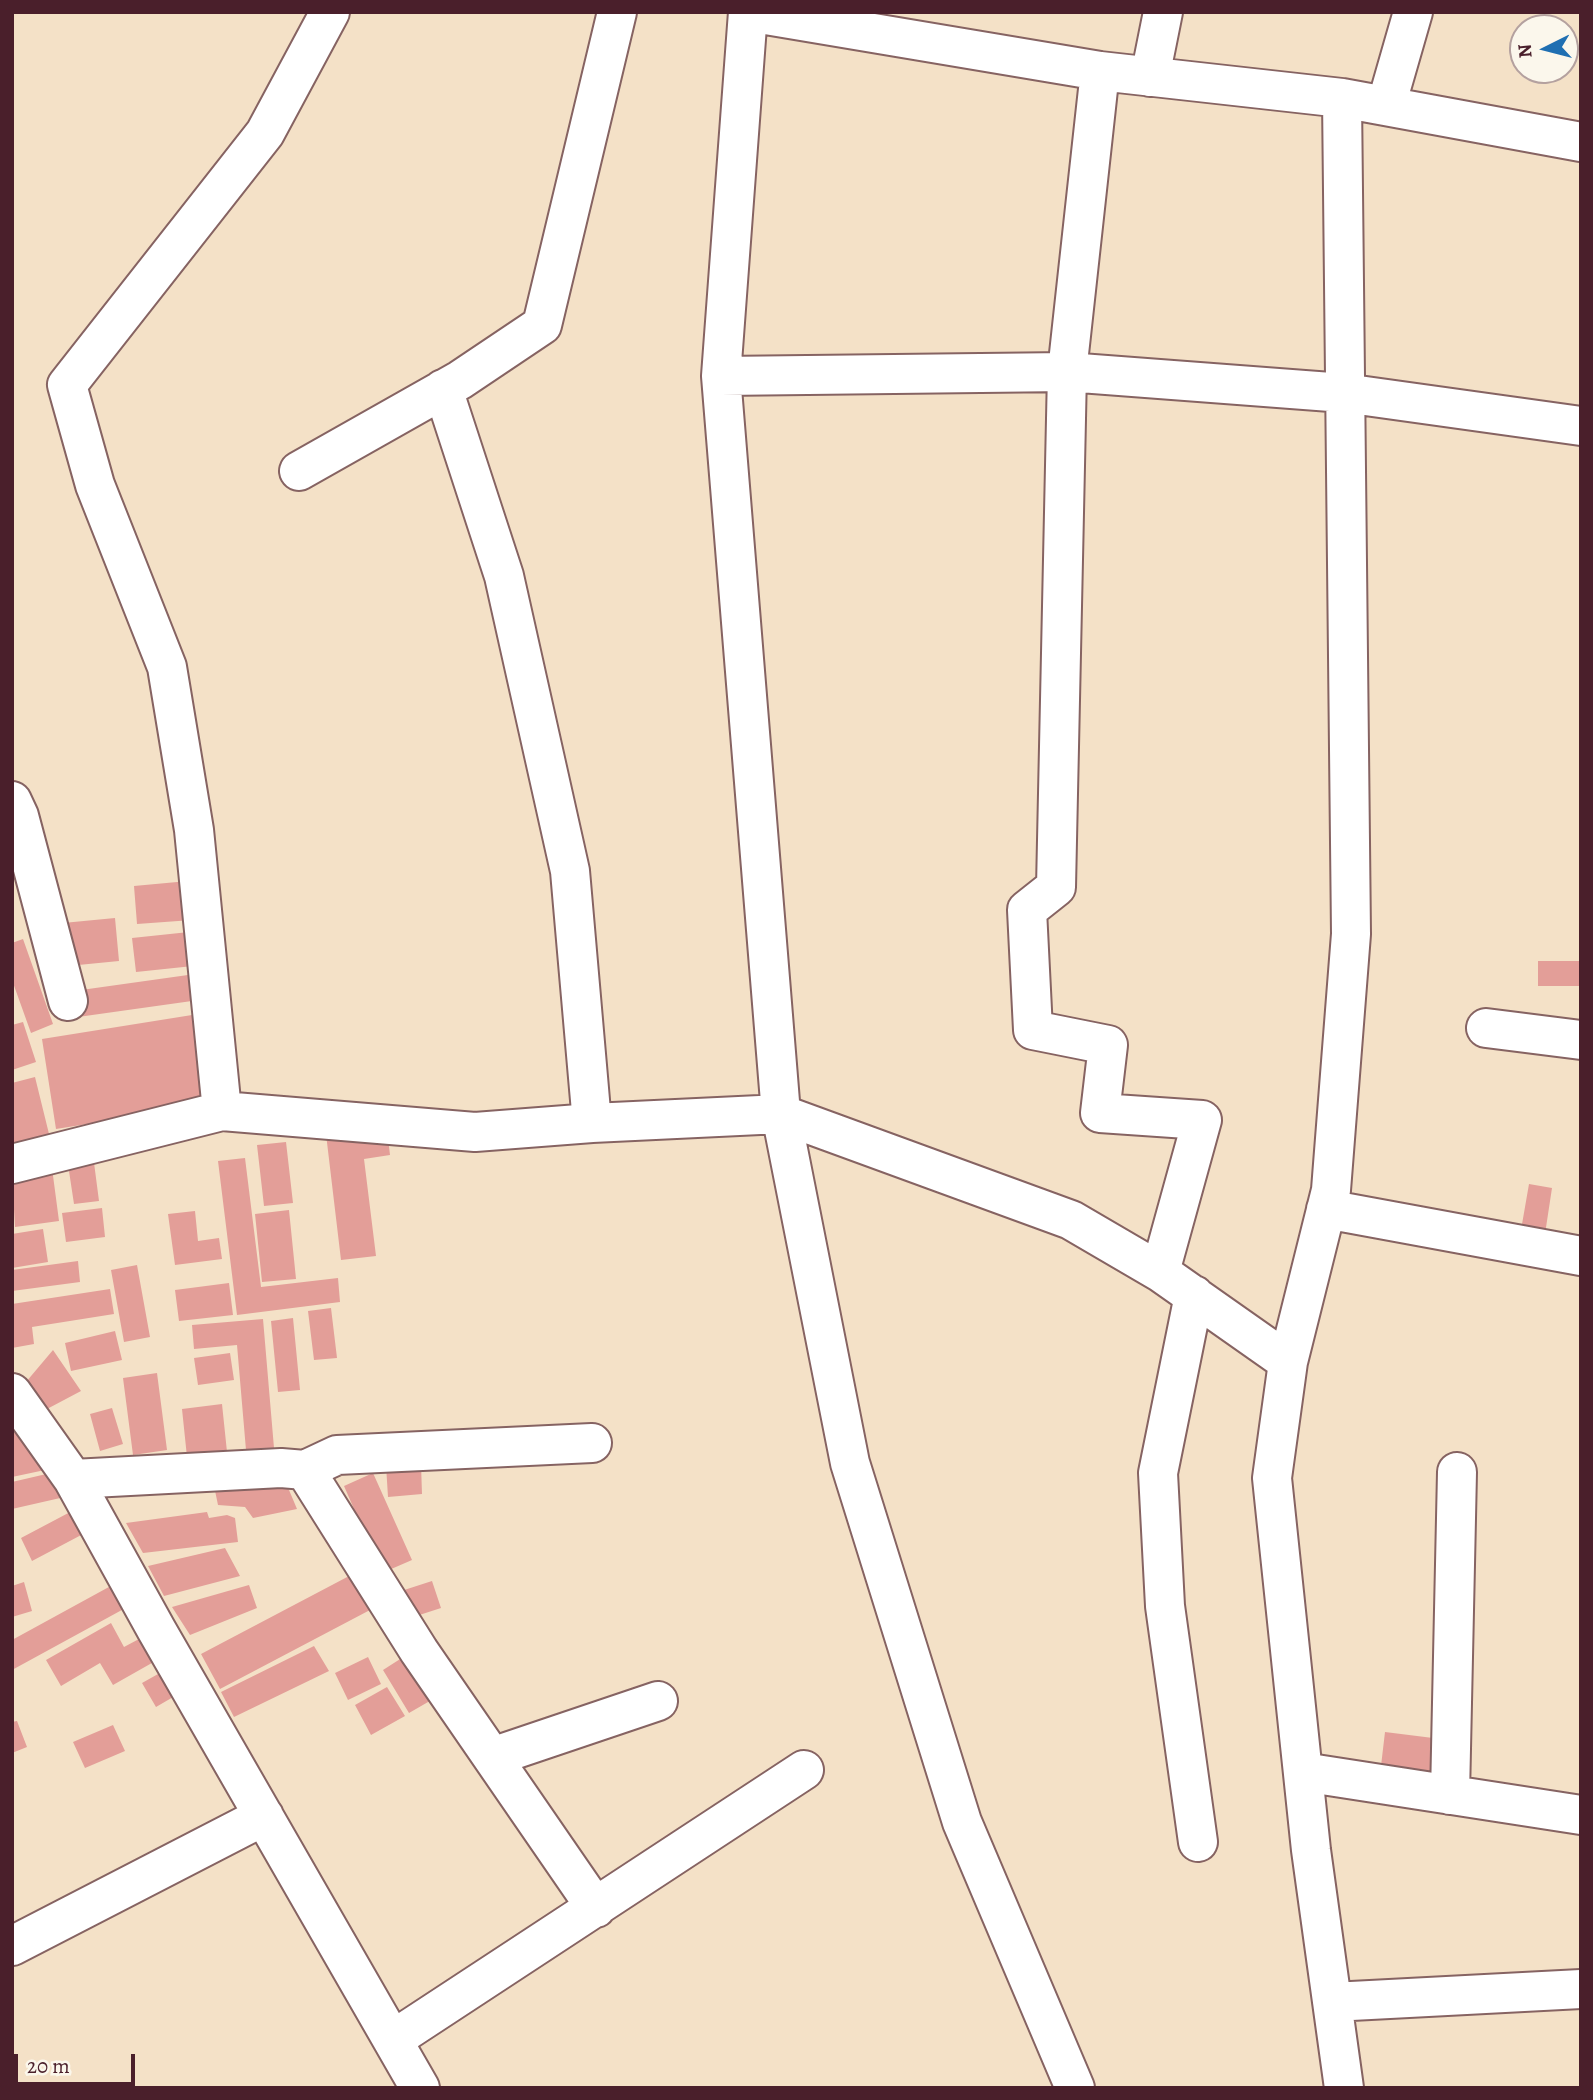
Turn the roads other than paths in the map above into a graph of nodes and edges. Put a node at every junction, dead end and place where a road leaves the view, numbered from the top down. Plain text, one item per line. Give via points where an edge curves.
1 (330, 12) edge
2 (617, 12) edge
3 (748, 12) edge
4 (1163, 12) edge
5 (1412, 12) edge
6 (887, 24) edge
7 (1100, 71) junction
8 (1150, 76) junction
9 (1342, 98) junction
10 (1386, 106) junction
11 (1581, 142) edge
12 (1067, 372) junction
13 (721, 376) junction
14 (443, 389) junction
15 (1344, 393) junction
16 (1581, 426) edge
17 (299, 471) dead end
18 (12, 801) edge
19 (68, 1001) dead end
20 (1486, 1028) dead end
21 (1581, 1040) edge
22 (222, 1111) junction
23 (781, 1114) junction
24 (592, 1123) junction
25 (12, 1164) edge
26 (1326, 1209) junction
27 (1581, 1256) edge
28 (1160, 1272) junction
29 (1194, 1295) junction
30 (1289, 1362) junction
31 (12, 1393) edge
32 (592, 1443) dead end
33 (305, 1469) junction
34 (1458, 1472) dead end
35 (74, 1479) junction
36 (658, 1701) dead end
37 (492, 1757) junction
38 (804, 1770) dead end
39 (1303, 1772) junction
40 (1450, 1795) junction
41 (1581, 1815) edge
42 (264, 1816) junction
43 (1198, 1842) dead end
44 (596, 1908) junction
45 (12, 1946) edge
46 (1581, 1989) edge
47 (1332, 2002) junction
48 (394, 2039) junction
49 (420, 2088) edge
50 (1074, 2088) edge
51 (1344, 2088) edge

1 - 22 street via 265,133 67,385 95,485 167,667 194,830
2 - 14 street via 542,326
3 - 6 street
3 - 13 street
4 - 8 street
5 - 10 street
6 - 7 street
7 - 8 street
7 - 12 street
8 - 9 street
9 - 10 street
9 - 15 street
10 - 11 street
12 - 13 street
12 - 15 street
12 - 28 street via 1056,887 1027,910 1033,1030 1108,1045 1100,1113 1202,1120
13 - 23 street
14 - 17 street
14 - 24 street via 504,576 570,871
15 - 16 street
15 - 26 street via 1351,933
18 - 19 street
20 - 21 street
22 - 24 street via 475,1132
22 - 25 street
23 - 24 street
23 - 28 street via 1072,1220
23 - 50 street via 850,1463 962,1822
26 - 27 street
26 - 30 street
28 - 29 street
29 - 30 street
29 - 43 street via 1158,1473 1166,1606
30 - 39 street via 1272,1478
31 - 35 street
32 - 33 street via 337,1455
33 - 35 street
33 - 37 street via 419,1651
34 - 40 street
35 - 42 street
36 - 37 street
37 - 44 street
38 - 44 street
39 - 40 street
39 - 47 street
40 - 41 street
42 - 45 street
42 - 48 street
44 - 48 street
46 - 47 street
47 - 51 street
48 - 49 street

